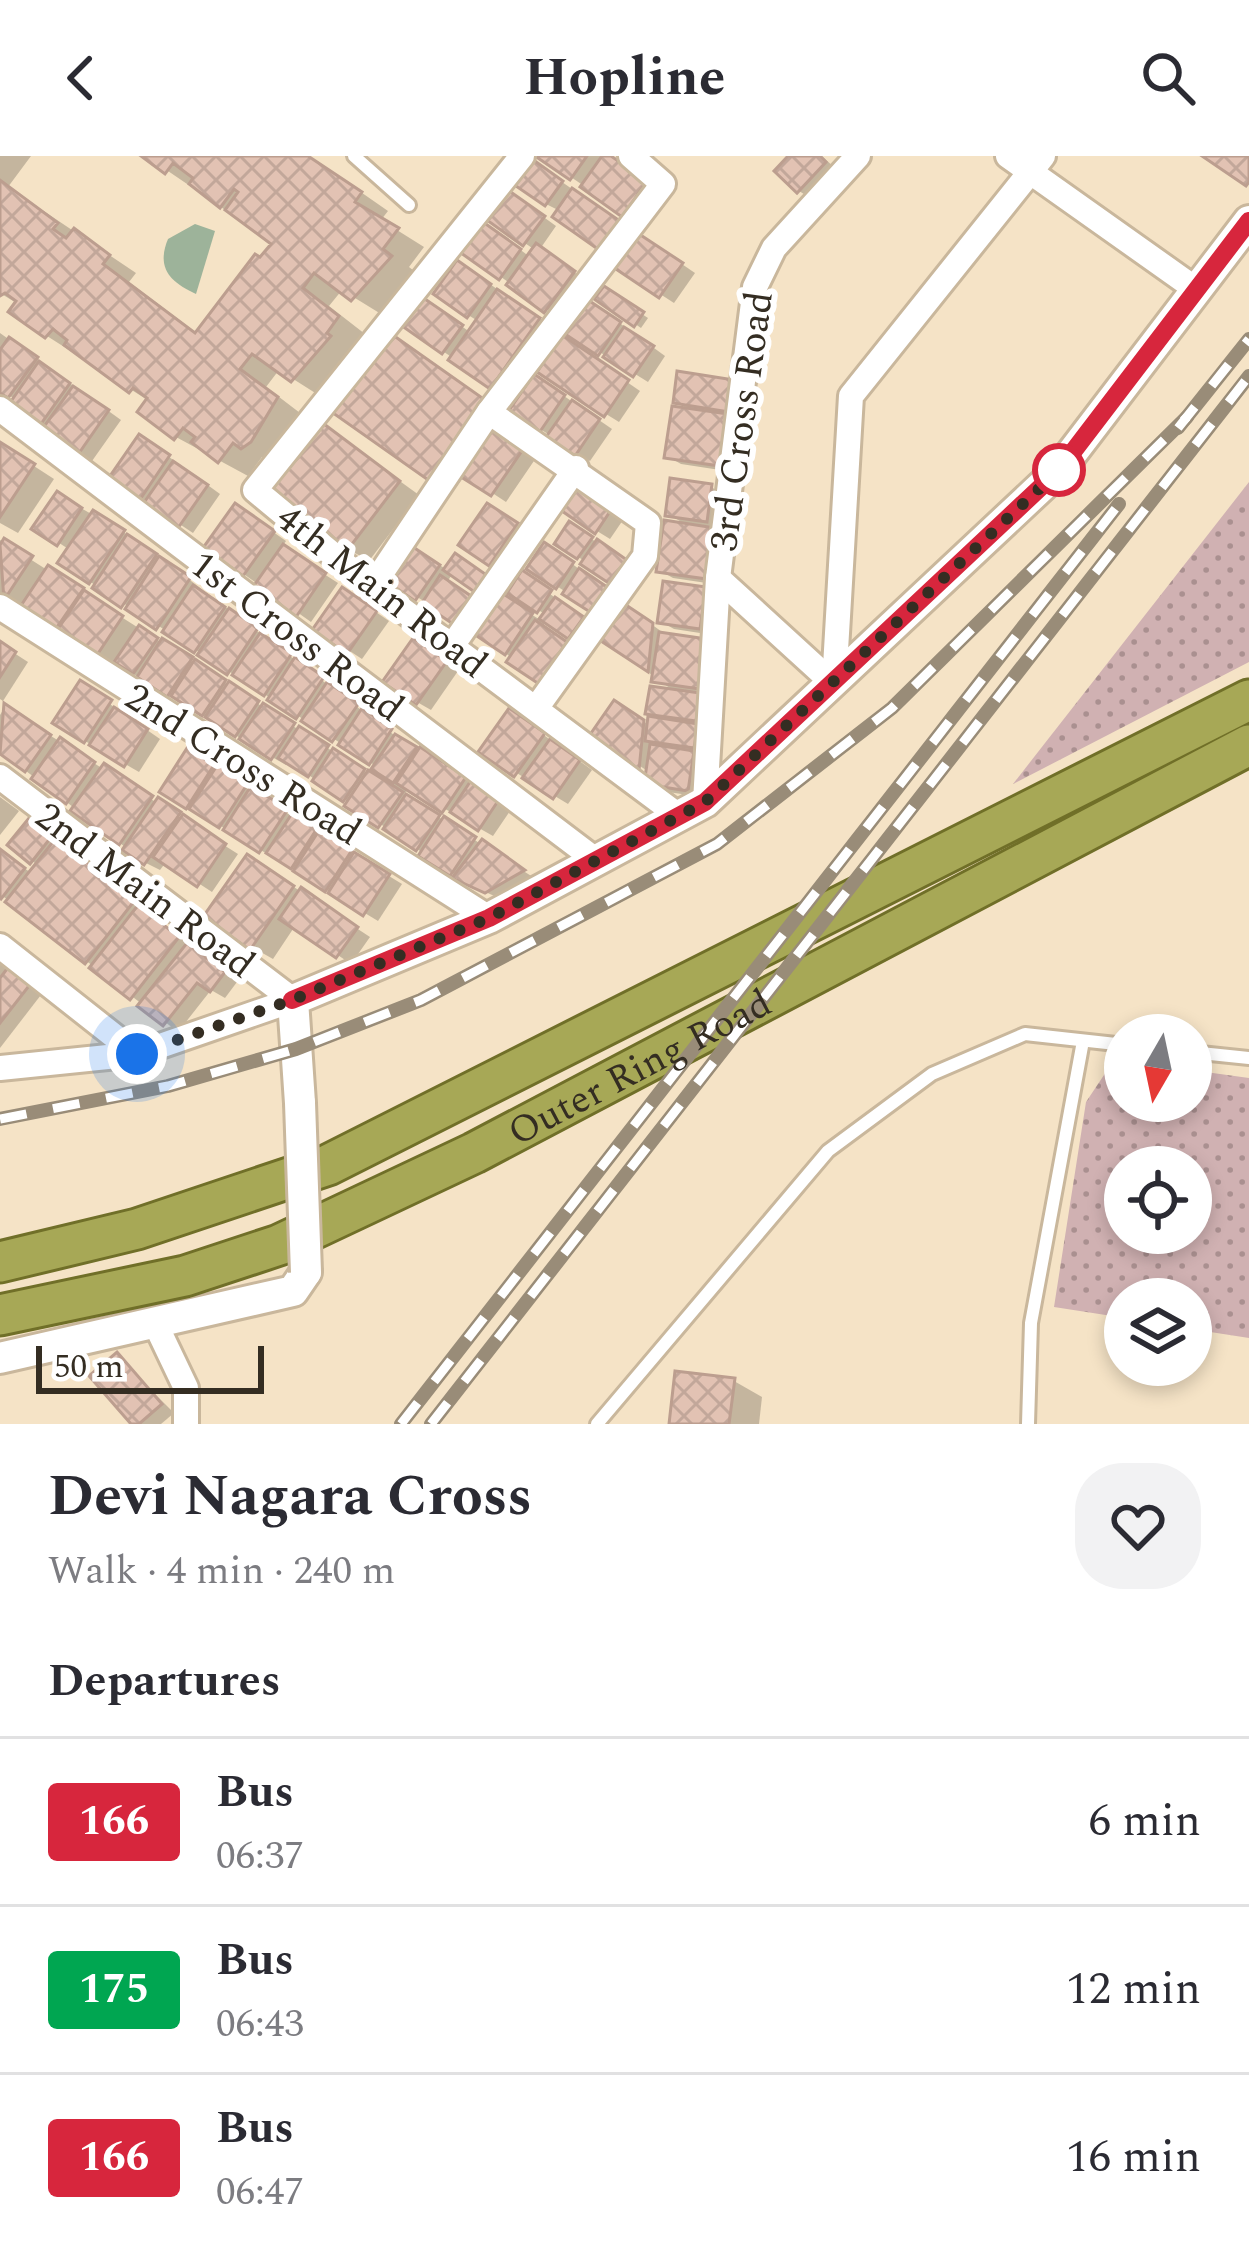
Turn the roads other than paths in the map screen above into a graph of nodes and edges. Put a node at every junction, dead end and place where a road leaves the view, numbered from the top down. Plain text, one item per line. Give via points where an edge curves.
1 (354, 156) edge
2 (522, 156) edge
3 (631, 156) edge
4 (858, 156) edge
5 (1008, 156) edge
6 (1036, 165) edge
7 (409, 205) dead end
8 (1249, 221) edge
9 (1197, 290) junction
10 (0, 409) edge
11 (489, 412) junction
12 (576, 468) junction
13 (718, 578) junction
14 (372, 586) junction
15 (0, 607) edge
16 (452, 646) junction
17 (835, 684) junction
18 (1249, 700) edge
19 (537, 707) junction
20 (1249, 745) edge
21 (0, 777) edge
22 (692, 809) junction
23 (597, 861) junction
24 (489, 918) junction
25 (0, 946) edge
26 (292, 1000) junction
27 (1083, 1041) junction
28 (1104, 1043) edge
29 (137, 1054) junction
30 (1212, 1054) edge
31 (1249, 1058) edge
32 (0, 1068) edge
33 (0, 1262) edge
34 (0, 1315) edge
35 (155, 1323) junction
36 (0, 1358) edge
37 (186, 1424) edge
38 (597, 1424) edge
39 (1028, 1424) edge

1 - 7 lane
2 - 14 street, 4th Main Road via 255,490
3 - 11 street via 663,184
4 - 13 street, 3rd Cross Road via 774,248 754,287
5 - 6 street
6 - 9 street
6 - 17 street via 851,396
8 - 9 street
9 - 17 street via 1059,470
10 - 23 street, 1st Cross Road
11 - 12 street, 3rd Cross Road
11 - 14 street
12 - 16 street
12 - 19 street, 3rd Cross Road via 648,523 645,556
13 - 17 street, 3rd Cross Road
13 - 22 street, 3rd Cross Road
14 - 16 street, 4th Main Road
15 - 24 street, 2nd Cross Road
16 - 19 street, 4th Main Road
17 - 22 street
18 - 33 highway, Outer Ring Road via 345,1158 137,1229
19 - 22 street, 4th Main Road
20 - 34 highway, Outer Ring Road via 474,1153 279,1245 185,1276
21 - 26 street, 2nd Main Road
22 - 23 street
23 - 24 street
24 - 26 street
25 - 29 street
26 - 29 street
26 - 35 street, bridge via 306,1272 293,1291
27 - 28 lane
27 - 38 lane via 1025,1034 932,1074 828,1151
27 - 39 lane via 1030,1323
29 - 32 street
30 - 31 lane
35 - 36 street
35 - 37 street via 186,1388

